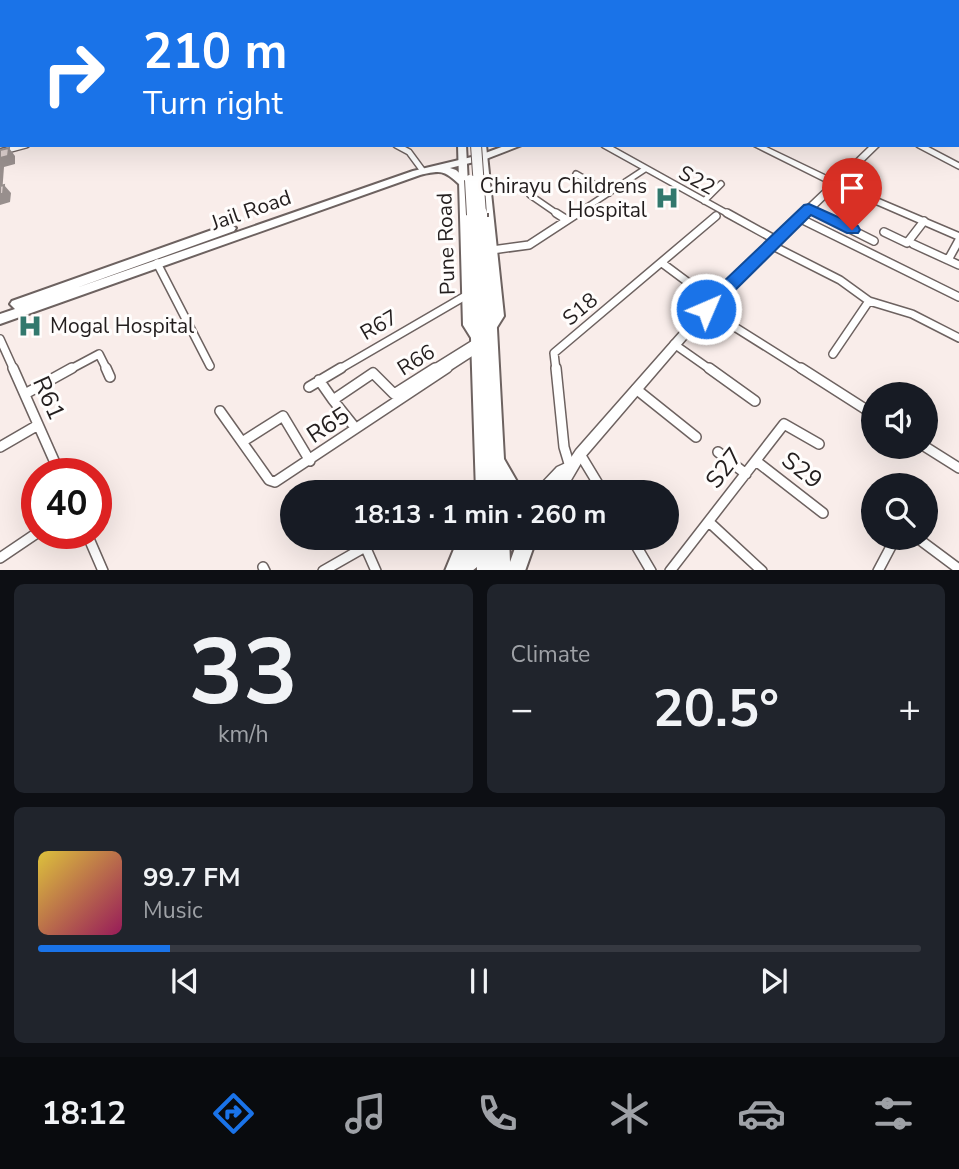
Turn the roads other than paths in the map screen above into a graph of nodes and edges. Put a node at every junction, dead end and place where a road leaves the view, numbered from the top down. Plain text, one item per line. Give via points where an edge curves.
1 (19, 147) edge
2 (462, 147) edge
3 (469, 147) edge
4 (503, 147) edge
5 (607, 147) edge
6 (760, 147) edge
7 (874, 147) edge
8 (923, 147) edge
9 (409, 148) edge
10 (481, 150) edge
11 (0, 152) edge
12 (462, 159) junction
13 (959, 166) edge
14 (427, 167) junction
15 (645, 169) junction
16 (576, 174) dead end
17 (463, 182) junction
18 (835, 183) junction
19 (721, 184) dead end
20 (610, 193) junction
21 (530, 195) dead end
22 (704, 201) junction
23 (809, 208) junction
24 (476, 216) junction
25 (716, 216) dead end
26 (799, 218) junction
27 (567, 220) junction
28 (924, 221) junction
29 (884, 232) dead end
30 (959, 238) edge
31 (874, 241) dead end
32 (774, 242) junction
33 (913, 244) dead end
34 (492, 250) junction
35 (948, 260) junction
36 (157, 263) junction
37 (662, 263) junction
38 (959, 265) edge
39 (467, 295) junction
40 (959, 297) edge
41 (869, 301) junction
42 (710, 305) junction
43 (0, 310) edge
44 (0, 319) edge
45 (959, 338) edge
46 (0, 339) edge
47 (481, 339) junction
48 (674, 344) junction
49 (833, 354) dead end
50 (210, 366) dead end
51 (110, 377) dead end
52 (319, 380) junction
53 (309, 387) dead end
54 (636, 389) junction
55 (25, 394) junction
56 (397, 397) junction
57 (333, 400) junction
58 (755, 401) dead end
59 (861, 406) edge
60 (220, 411) dead end
61 (38, 425) junction
62 (353, 425) dead end
63 (696, 437) dead end
64 (242, 442) junction
65 (819, 444) dead end
66 (0, 447) edge
67 (718, 452) dead end
68 (580, 454) junction
69 (938, 455) edge
70 (53, 458) edge
71 (496, 460) junction
72 (310, 461) junction
73 (756, 461) junction
74 (570, 467) junction
75 (959, 468) edge
76 (746, 474) junction
77 (484, 480) edge
78 (497, 480) edge
79 (508, 480) edge
80 (553, 480) edge
81 (566, 480) edge
82 (596, 480) edge
83 (823, 513) dead end
84 (709, 522) junction
85 (21, 544) edge
86 (94, 549) edge
87 (352, 550) edge
88 (367, 550) edge
89 (481, 550) edge
90 (484, 550) edge
91 (493, 550) edge
92 (523, 550) edge
93 (639, 550) edge
94 (889, 550) edge
95 (933, 550) edge
96 (0, 558) edge
97 (959, 569) edge
98 (103, 570) edge
99 (323, 570) edge
100 (376, 570) edge
101 (453, 570) edge
102 (465, 570) edge
103 (502, 570) edge
104 (516, 570) edge
105 (651, 570) edge
106 (670, 570) edge
107 (762, 570) edge
108 (878, 570) edge

1 - 11 street
2 - 12 main road, Pune Road
3 - 24 main road, bridge
4 - 10 main road, Jail Road
5 - 15 street, S22
6 - 18 street
7 - 18 street
8 - 13 street
9 - 14 street
10 - 12 main road, Jail Road
10 - 24 main road, bridge
10 - 34 main road
12 - 14 main road, Jail Road
12 - 17 main road, Pune Road
14 - 17 main road via 452,172
14 - 36 main road, Jail Road
14 - 43 main road via 110,269
15 - 20 street
15 - 22 street, S22
16 - 20 street
17 - 39 main road, Pune Road
18 - 23 street
18 - 28 street
19 - 22 street
20 - 27 street
21 - 27 street
22 - 32 street, S22
23 - 26 street
23 - 31 street
24 - 47 main road
25 - 37 street, S18
26 - 32 street
26 - 40 street
27 - 34 street via 528,245
28 - 29 street via 907,243
28 - 30 street
30 - 35 street
32 - 41 street, S22
32 - 42 street
33 - 35 street
34 - 47 main road via 498,316
35 - 38 street
36 - 44 main road, Jail Road
36 - 50 street
37 - 42 street
37 - 74 street, S18 via 554,353
39 - 47 main road, Pune Road via 469,325
39 - 52 street, R67
41 - 45 street via 912,314
41 - 49 street
42 - 48 street
42 - 59 street
46 - 55 street, R61
47 - 56 street, R66
47 - 71 main road
47 - 77 main road
48 - 54 street
48 - 58 street
51 - 55 street via 99,354
52 - 53 street, R67
52 - 57 street
54 - 63 street
54 - 68 street
55 - 61 street, R61
56 - 57 street, R66 via 375,373
56 - 72 street, R65
57 - 62 street
60 - 64 street, R65
61 - 66 street
61 - 70 street, R61
64 - 72 street, R65 via 272,482
64 - 72 street via 283,416
65 - 73 street, S27 via 785,423
67 - 76 street
68 - 74 street
68 - 82 street
69 - 75 street
71 - 78 main road
71 - 79 main road
73 - 76 street, S27
73 - 83 street, S29
74 - 80 street
74 - 81 street
76 - 84 street, S27
84 - 106 street, S27
84 - 107 street
85 - 96 street
86 - 98 street
87 - 99 street
88 - 100 street
89 - 101 main road
90 - 102 street
91 - 103 main road
92 - 104 main road
93 - 105 street
94 - 108 street
95 - 97 street

